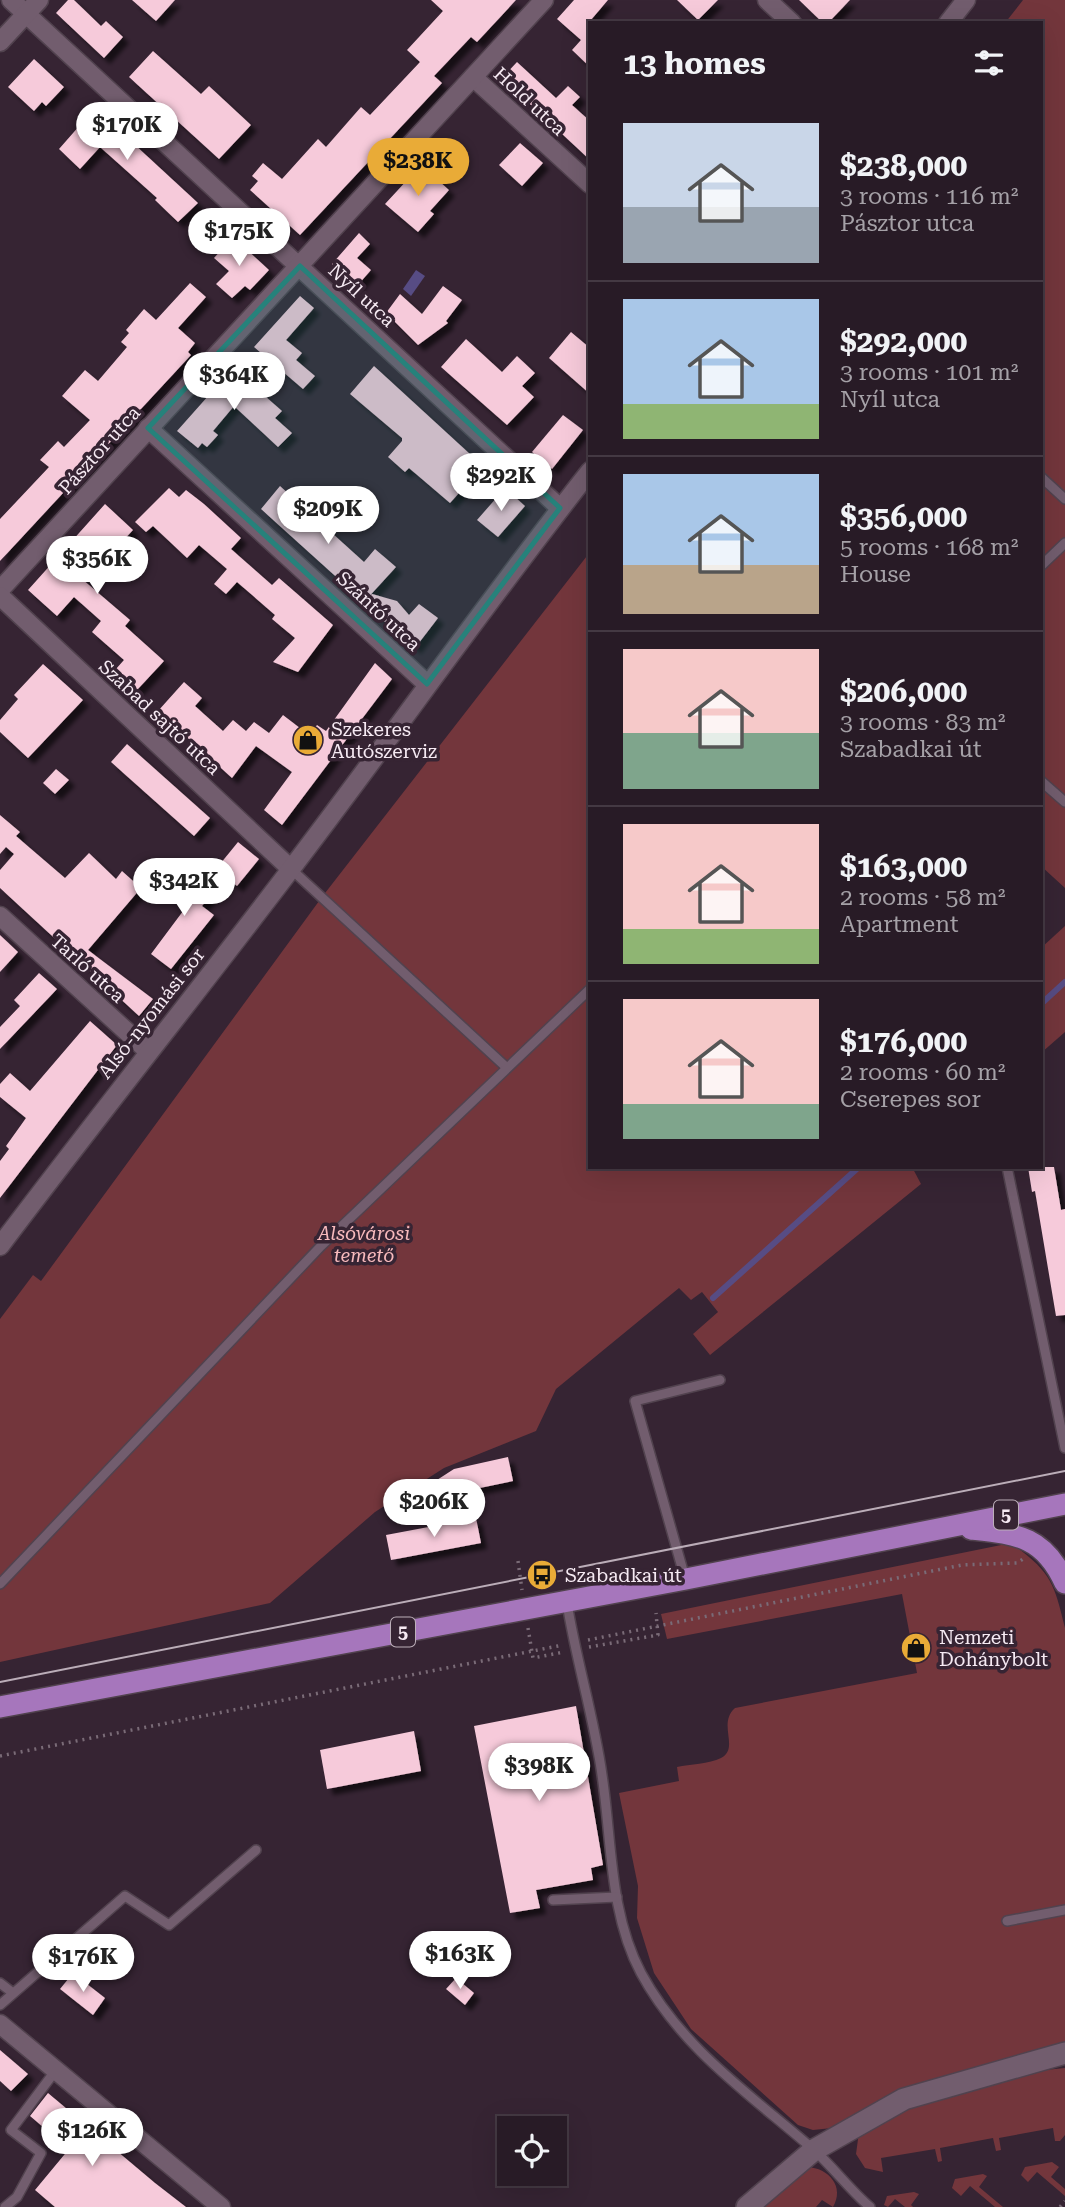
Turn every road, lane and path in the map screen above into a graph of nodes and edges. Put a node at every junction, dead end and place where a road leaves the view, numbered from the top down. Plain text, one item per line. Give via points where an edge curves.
1 (11, 0) edge
2 (39, 0) edge
3 (544, 0) edge
4 (768, 0) edge
5 (966, 0) edge
6 (26, 14) junction
7 (790, 21) edge
8 (950, 21) edge
9 (0, 42) edge
10 (473, 77) junction
11 (588, 182) edge
12 (300, 266) junction
13 (148, 428) junction
14 (588, 473) edge
15 (1043, 479) edge
16 (1065, 499) edge
17 (560, 508) junction
18 (1065, 543) edge
19 (1043, 564) edge
20 (0, 590) edge
21 (0, 596) edge
22 (427, 684) junction
23 (1043, 783) edge
24 (1065, 802) edge
25 (291, 869) junction
26 (0, 916) edge
27 (588, 991) edge
28 (148, 1051) junction
29 (506, 1067) junction
30 (1007, 1169) edge
31 (2, 1238) edge
32 (720, 1380) dead end
33 (1065, 1448) edge
34 (1065, 1504) edge
35 (948, 1526) junction
36 (1042, 1548) junction
37 (686, 1579) junction
38 (1065, 1583) edge
39 (0, 1584) edge
40 (566, 1601) junction
41 (573, 1643) junction
42 (0, 1707) edge
43 (0, 1756) edge
44 (256, 1850) dead end
45 (617, 1897) junction
46 (553, 1900) dead end
47 (1065, 1910) edge
48 (1007, 1921) dead end
49 (0, 1983) edge
50 (13, 1993) junction
51 (0, 2005) edge
52 (0, 2024) edge
53 (1062, 2056) edge
54 (56, 2070) junction
55 (814, 2150) junction
56 (1065, 2201) edge
57 (5, 2207) edge
58 (221, 2207) edge
59 (747, 2207) edge
60 (870, 2207) edge
61 (1060, 2207) edge

1 - 6 street, Nyíl utca
2 - 6 street
3 - 10 street, Pásztor utca
4 - 7 street
5 - 8 street
6 - 9 street
6 - 12 street, Nyíl utca
10 - 11 street, Hold utca
10 - 12 street, Pásztor utca
12 - 13 street, Pásztor utca
12 - 17 street, Nyíl utca
13 - 20 street, Pásztor utca
13 - 22 street, Szántó utca
14 - 17 street, Alsó-nyomási sor
15 - 16 lane
17 - 22 street, Alsó-nyomási sor
18 - 19 lane
21 - 25 street, Szabad sajtó utca
22 - 25 street, Alsó-nyomási sor
23 - 24 lane
25 - 28 street, Alsó-nyomási sor
25 - 29 lane
26 - 28 street, Tarló utca
27 - 29 lane
28 - 31 street, Alsó-nyomási sor
29 - 39 lane via 321,1247
30 - 33 lane
32 - 37 lane via 635,1401
34 - 35 main road, 5
35 - 36 main road via 1017,1534
35 - 37 main road, 5
36 - 38 main road
36 - 41 path via 1017,1563 962,1565
37 - 40 main road, 5
40 - 41 lane
40 - 42 main road, 5
41 - 43 path
41 - 45 lane via 602,1773
44 - 50 lane via 169,1925 125,1896
45 - 46 lane
45 - 55 lane via 626,1939 640,1972 676,2027 731,2082
47 - 48 lane
49 - 50 lane
50 - 51 lane
52 - 54 street
53 - 55 street via 904,2099
54 - 57 lane via 11,2130 41,2153 17,2197
54 - 58 street
55 - 59 street
55 - 60 lane
56 - 61 path

